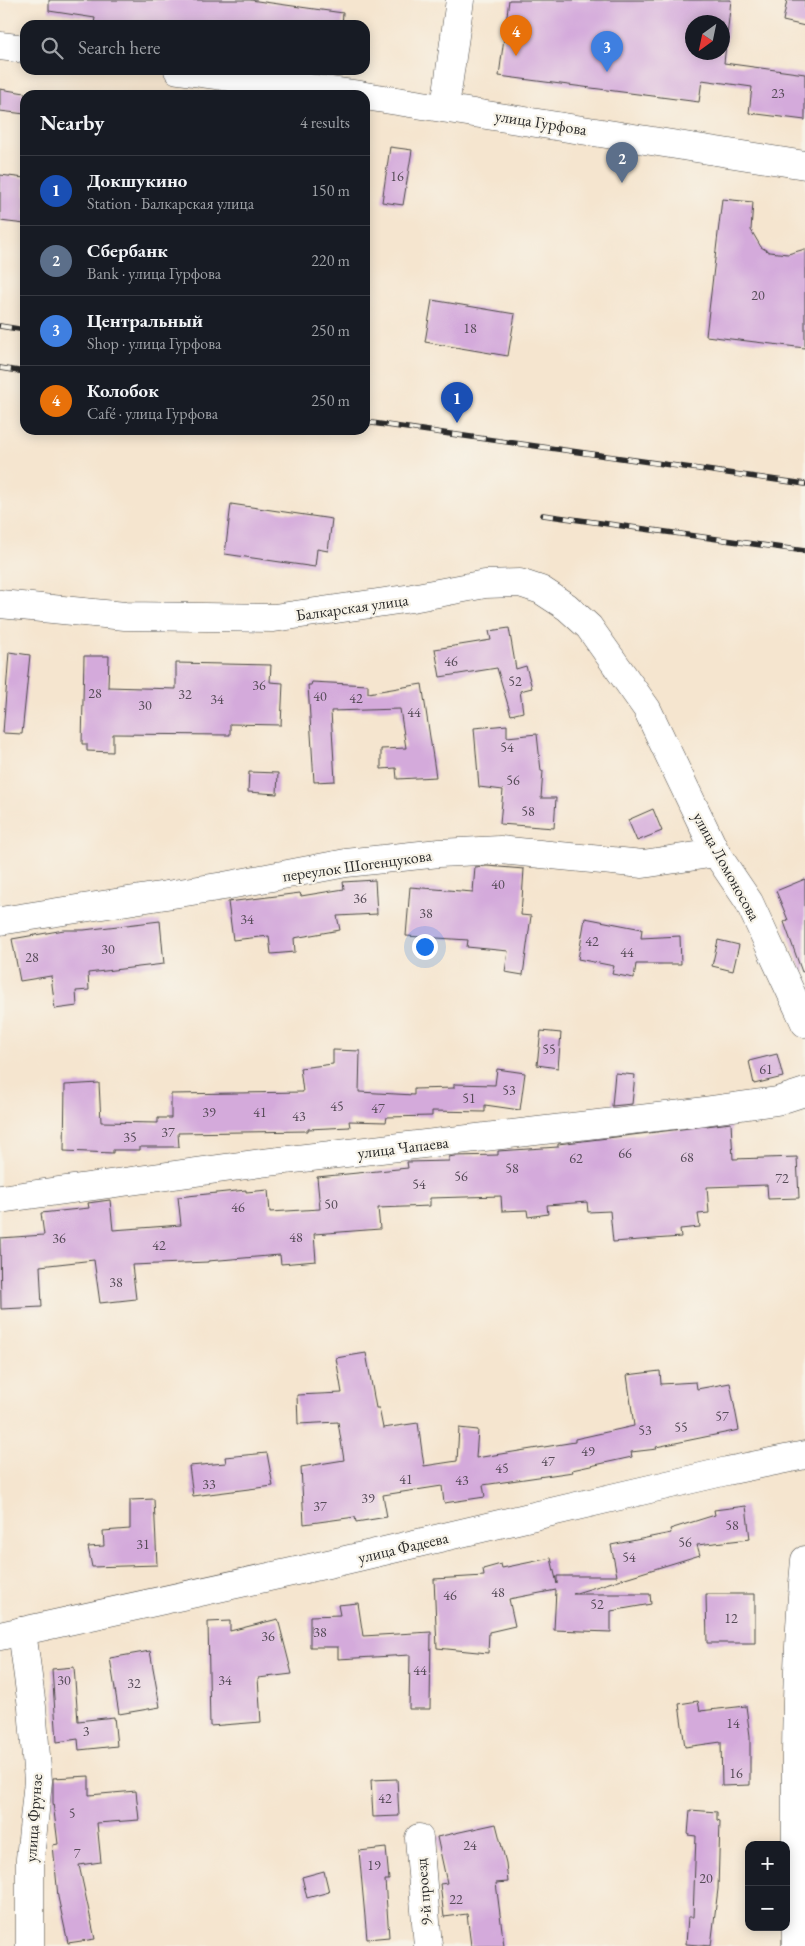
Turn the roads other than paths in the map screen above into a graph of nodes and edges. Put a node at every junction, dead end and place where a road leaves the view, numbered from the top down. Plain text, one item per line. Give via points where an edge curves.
1 (460, 0) edge
2 (0, 46) edge
3 (20, 48) edge
4 (215, 75) edge
5 (324, 90) edge
6 (370, 97) edge
7 (445, 106) junction
8 (805, 165) edge
9 (0, 604) edge
10 (648, 709) joint
11 (716, 853) junction
12 (0, 921) edge
13 (805, 1024) edge
14 (805, 1092) edge
15 (0, 1200) edge
16 (805, 1455) edge
17 (805, 1560) edge
18 (11, 1633) edge
19 (419, 1838) dead end
20 (30, 1946) edge
21 (428, 1946) edge
22 (796, 1946) edge

1 - 7 street
2 - 3 street
4 - 5 street
6 - 7 street, улица Гурфова
7 - 8 street, улица Гурфова
9 - 10 street, Балкарская улица via 125,616 274,618 485,584 520,583 541,590 589,627
10 - 11 street, улица Ломоносова
11 - 12 street, переулок Шогенцукова via 643,864 500,850 439,854 346,863 224,886
11 - 13 street, улица Ломоносова via 749,902
14 - 15 street, улица Чапаева via 777,1101 261,1163
16 - 18 street, улица Фадеева
17 - 22 street via 796,1770
18 - 20 street, улица Фрунзе via 32,1707 38,1781 30,1859
19 - 21 street, 9-й проезд

